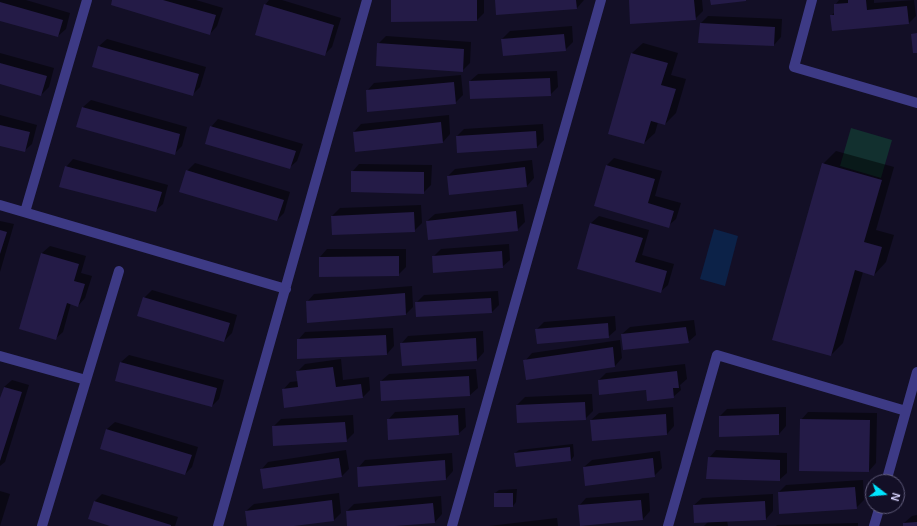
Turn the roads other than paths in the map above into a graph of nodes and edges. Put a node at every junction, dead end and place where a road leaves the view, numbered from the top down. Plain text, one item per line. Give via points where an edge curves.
1 (87, 0) edge
2 (367, 0) edge
3 (601, 0) edge
4 (812, 0) edge
5 (917, 103) edge
6 (0, 205) edge
7 (25, 212) junction
8 (119, 271) dead end
9 (286, 289) junction
10 (0, 356) edge
11 (917, 372) edge
12 (86, 380) junction
13 (906, 411) junction
14 (888, 474) edge
15 (878, 514) edge
16 (42, 526) edge
17 (218, 526) edge
18 (452, 526) edge
19 (668, 526) edge
20 (874, 526) edge

1 - 7 street
2 - 9 street
3 - 18 street
4 - 5 street via 794,67
6 - 7 street
7 - 9 street
8 - 12 street
9 - 17 street
10 - 12 street
11 - 13 street
12 - 16 street
13 - 14 street
13 - 19 street via 717,355
15 - 20 street

